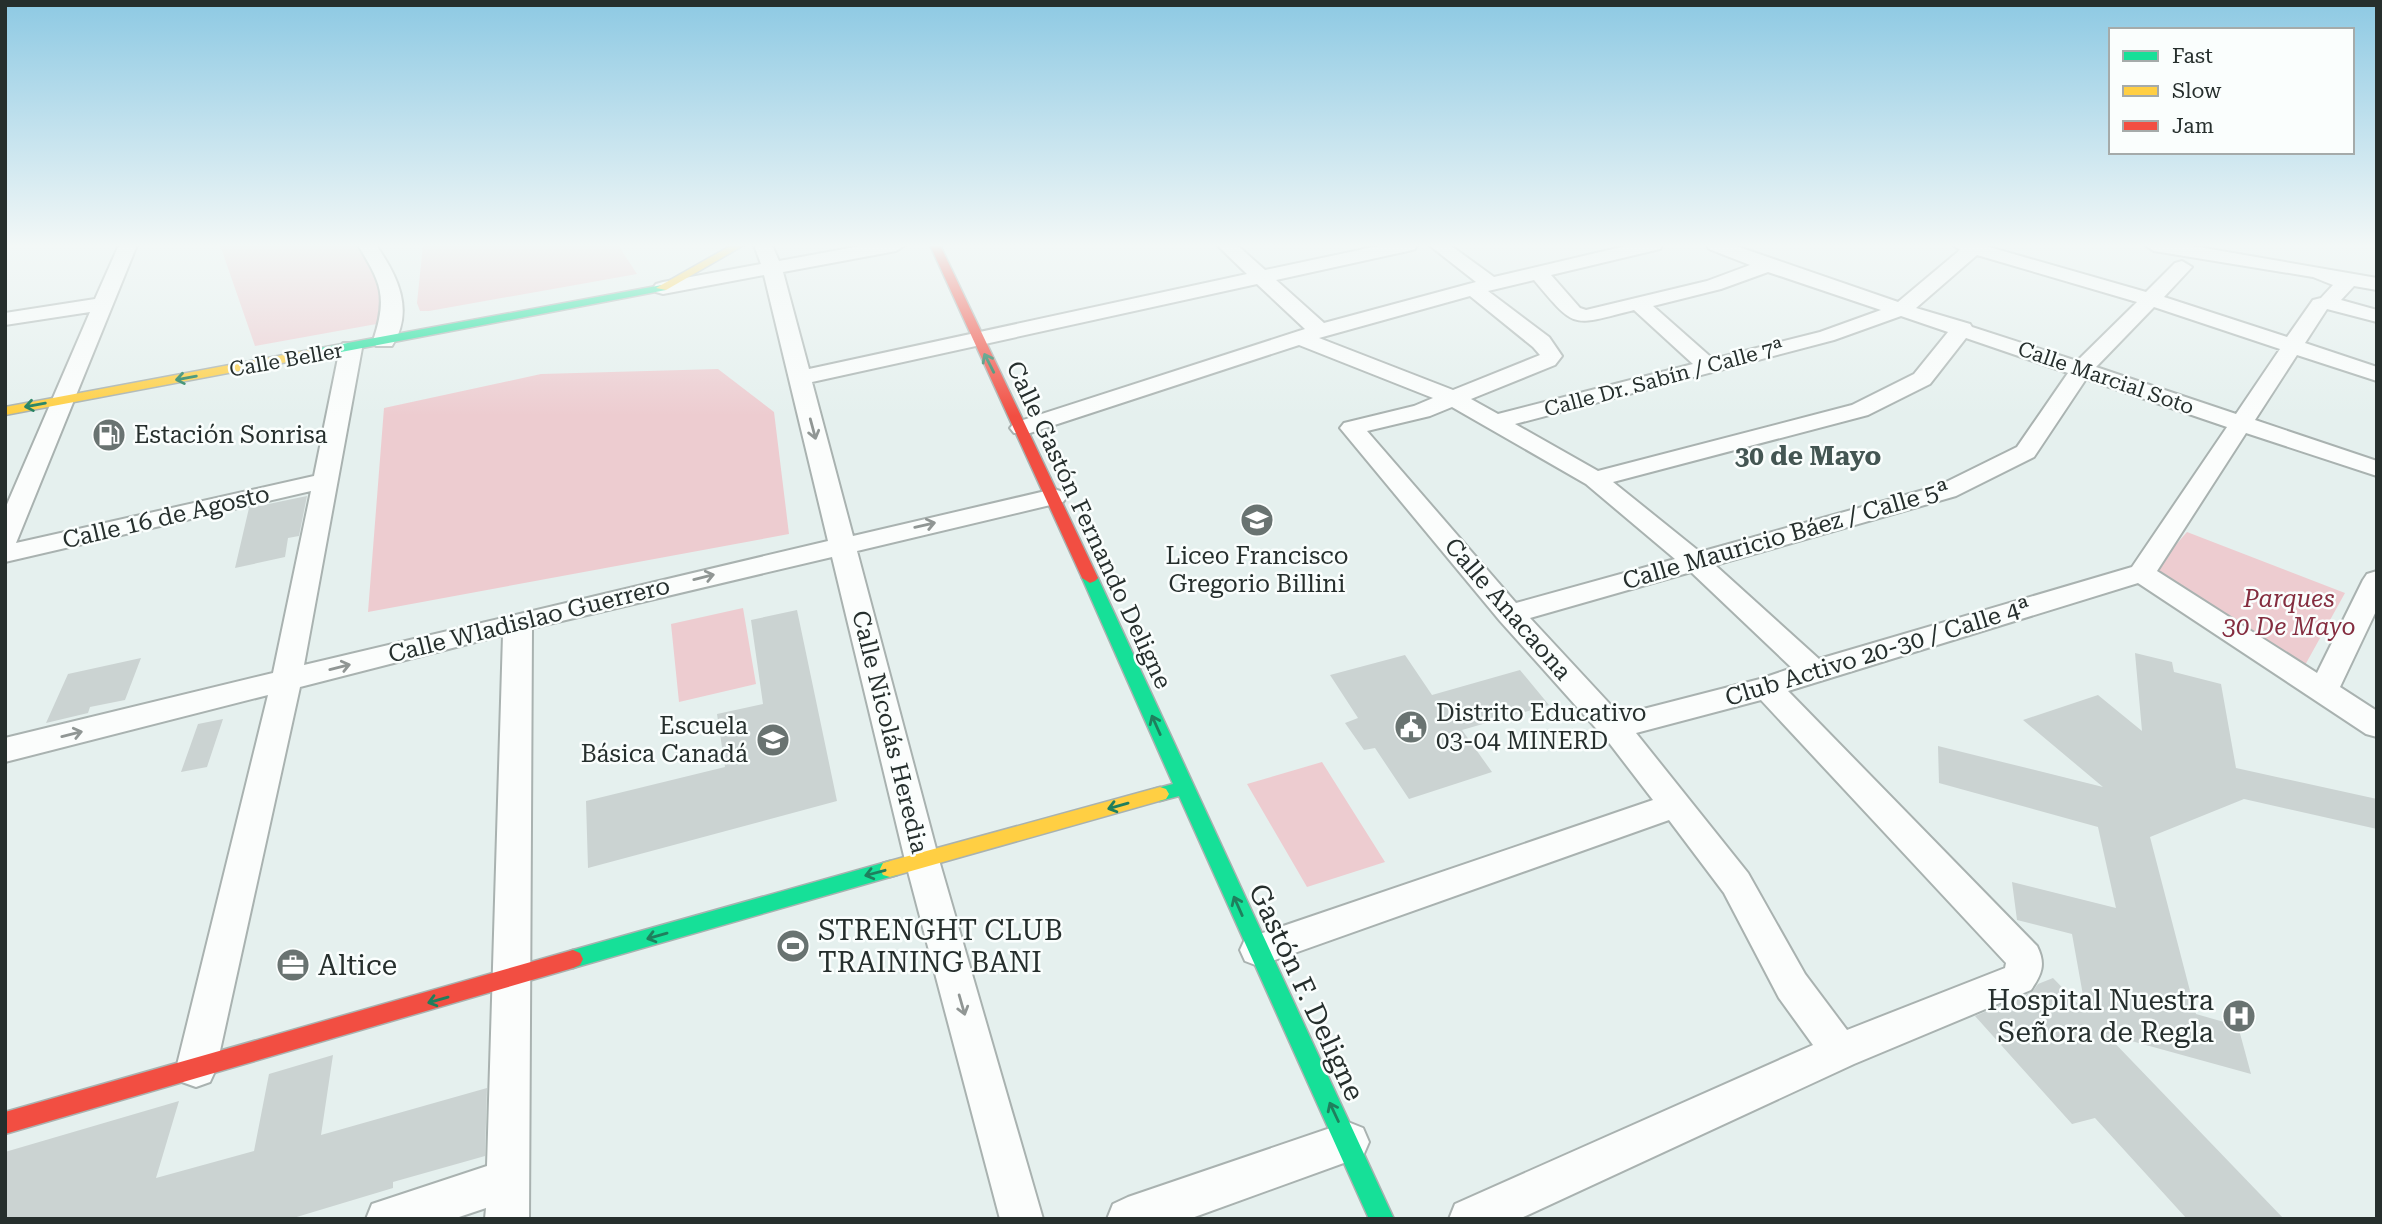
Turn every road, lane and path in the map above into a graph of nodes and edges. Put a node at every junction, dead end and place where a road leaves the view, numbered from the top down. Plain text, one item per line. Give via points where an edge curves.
1 (392, 302) edge
2 (589, 302) edge
3 (780, 302) edge
4 (960, 302) edge
5 (1143, 302) edge
6 (1282, 302) edge
7 (1425, 302) edge
8 (1499, 302) edge
9 (1564, 302) edge
10 (1646, 302) edge
11 (1881, 302) edge
12 (1909, 302) edge
13 (2146, 302) edge
14 (2159, 302) edge
15 (2328, 303) joint
16 (104, 304) joint
17 (1639, 304) junction
18 (1902, 309) junction
19 (2377, 316) edge
20 (5, 319) edge
21 (1963, 328) junction
22 (1310, 335) junction
23 (977, 338) junction
24 (384, 341) junction
25 (2293, 346) junction
26 (351, 348) junction
27 (1707, 365) junction
28 (2081, 370) junction
29 (2377, 374) edge
30 (800, 378) junction
31 (1455, 399) junction
32 (65, 400) junction
33 (5, 411) edge
34 (1495, 422) junction
35 (2242, 424) junction
36 (1022, 428) junction
37 (2377, 469) edge
38 (1595, 479) junction
39 (327, 480) junction
40 (1054, 497) junction
41 (5, 540) edge
42 (843, 544) junction
43 (5, 554) edge
44 (1697, 563) junction
45 (2142, 573) junction
46 (2377, 580) edge
47 (1510, 614) junction
48 (518, 622) junction
49 (1814, 671) junction
50 (286, 681) junction
51 (1767, 688) junction
52 (2323, 691) junction
53 (2377, 726) edge
54 (1614, 728) junction
55 (5, 750) edge
56 (1184, 788) junction
57 (1676, 805) junction
58 (922, 860) junction
59 (1258, 950) junction
60 (510, 979) junction
61 (1840, 1051) junction
62 (196, 1069) junction
63 (5, 1123) edge
64 (1348, 1142) junction
65 (507, 1200) edge
66 (387, 1219) edge
67 (1022, 1219) edge
68 (1128, 1219) edge
69 (1382, 1219) edge
70 (1470, 1219) edge

1 - 24 street
2 - 24 main road, Calle Beller
3 - 30 street, Calle Nicolás Heredia
4 - 23 main road, Calle Gastón Fernando Deligne
5 - 23 street
6 - 22 street
7 - 22 street
8 - 31 street, Calle Anacaona via 1551,356
9 - 17 street via 1578,315
10 - 17 street
11 - 18 street, Calle Marcial Soto
12 - 18 street, Calle Dr. Sabín / Calle 7ª
13 - 28 street, Calle Mauricio Báez / Calle 5ª
14 - 25 street
15 - 19 street
15 - 25 street via 2320,304
16 - 20 street
16 - 32 street
17 - 27 street
18 - 21 street, Calle Marcial Soto
18 - 27 street, Calle Dr. Sabín / Calle 7ª via 1827,336
21 - 28 street, Calle Marcial Soto
21 - 38 street via 1922,379 1860,410
22 - 31 street
22 - 36 street
23 - 30 street
36 -> 23 main road, Calle Gastón Fernando Deligne
24 - 26 main road, Calle Beller
25 - 29 street
25 - 35 street
26 -> 32 main road, Calle Beller
26 - 39 street
27 - 34 street, Calle Dr. Sabín / Calle 7ª
28 - 35 street, Calle Marcial Soto
28 - 44 street, Calle Mauricio Báez / Calle 5ª via 2026,452 1947,491
30 -> 42 street, Calle Nicolás Heredia
31 - 34 street
31 - 47 street, Calle Anacaona via 1394,420 1352,428
32 -> 33 main road, Calle Beller
32 - 41 street
34 - 38 street
35 - 37 street, Calle Marcial Soto
35 - 45 street
36 - 40 main road, Calle Gastón Fernando Deligne
38 - 44 street
39 - 43 street, Calle 16 de Agosto
39 - 50 street
42 -> 40 street, Calle Wladislao Guerrero
56 -> 40 main road, Calle Gastón Fernando Deligne
48 -> 42 street, Calle Wladislao Guerrero
42 - 58 street, Calle Nicolás Heredia
44 - 47 street, Calle Mauricio Báez / Calle 5ª
44 - 49 street
45 - 49 street, Club Activo 20-30 / Calle 4ª
45 - 52 street
46 - 52 street
47 - 54 street, Calle Anacaona
50 -> 48 street, Calle Wladislao Guerrero
48 - 60 street
49 - 51 street, Club Activo 20-30 / Calle 4ª
55 -> 50 street, Calle Wladislao Guerrero
50 - 62 street
51 - 54 street, Club Activo 20-30 / Calle 4ª
51 - 61 street via 2024,957 2025,969 2018,979
52 - 53 street
54 - 57 street, Calle Anacaona
56 -> 58 main road
59 -> 56 main road, Gastón F. Deligne
57 - 59 street
57 - 61 street, Calle Anacaona via 1735,883 1792,986
58 -> 60 main road
58 -> 67 street, Calle Nicolás Heredia
64 -> 59 main road, Gastón F. Deligne
60 -> 62 main road
60 - 65 street
61 - 70 street
62 - 63 main road
64 - 68 street
64 - 69 main road, Gastón F. Deligne
65 - 66 street

